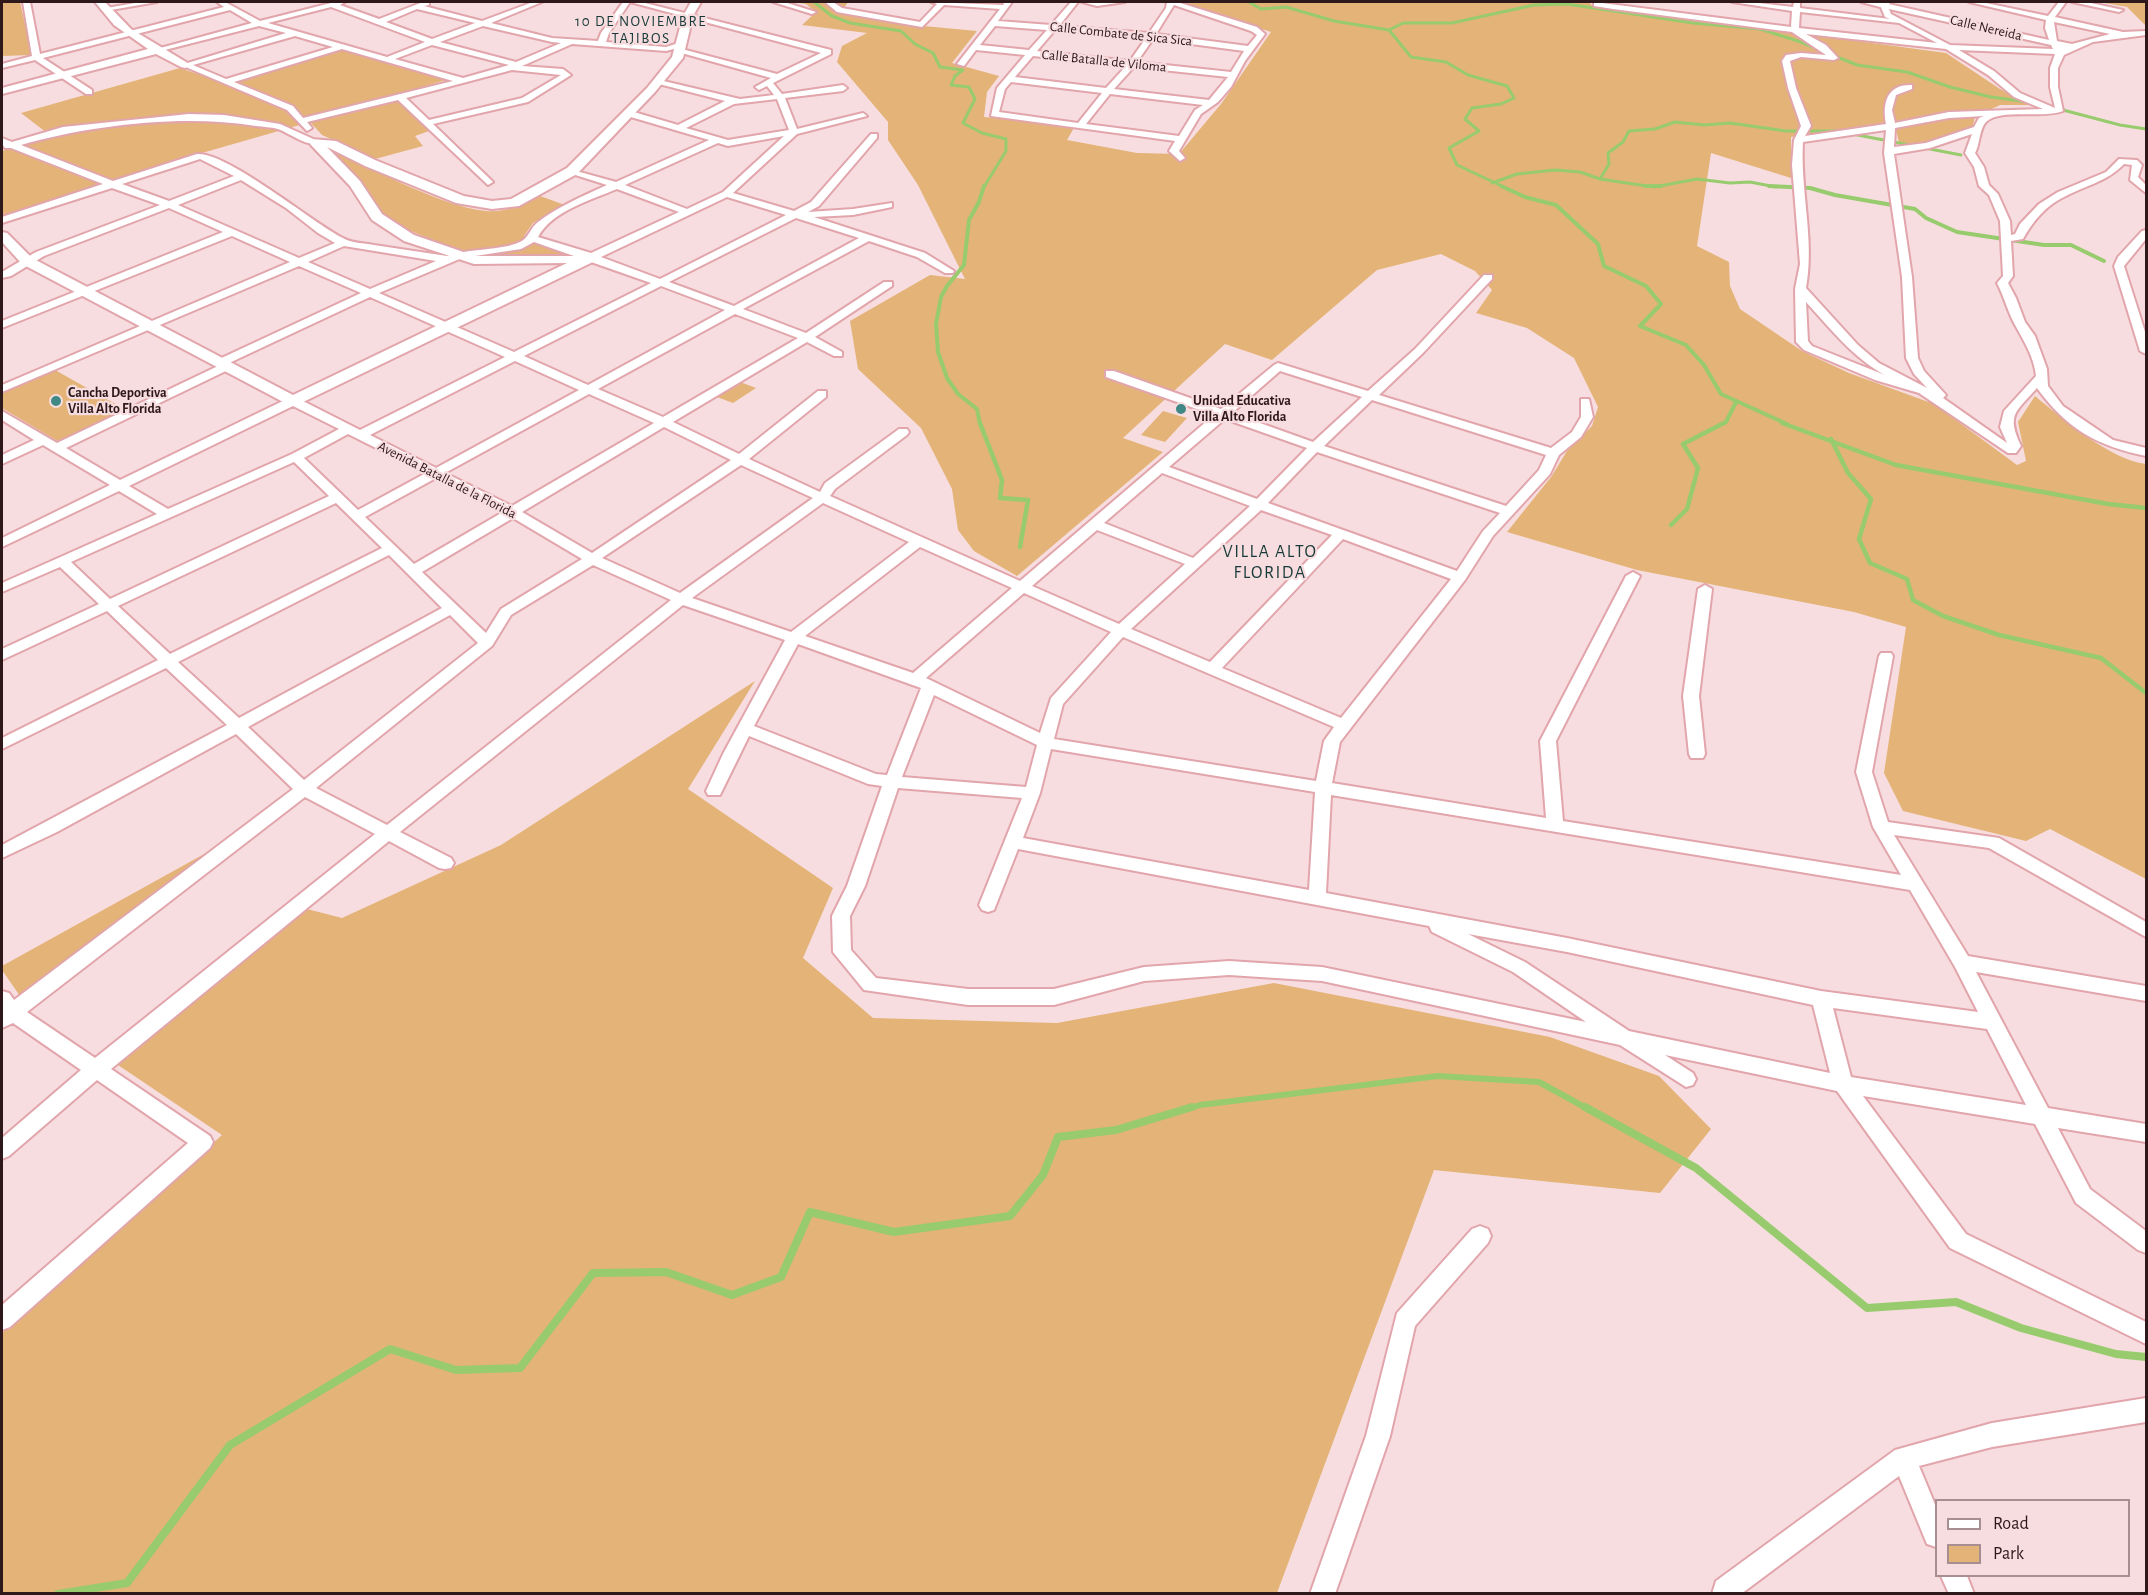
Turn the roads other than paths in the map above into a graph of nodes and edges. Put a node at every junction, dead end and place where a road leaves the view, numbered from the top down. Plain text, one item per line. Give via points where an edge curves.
1 (26, 2) edge
2 (153, 2) edge
3 (220, 2) edge
4 (430, 2) edge
5 (514, 2) edge
6 (540, 2) edge
7 (627, 2) edge
8 (634, 2) edge
9 (696, 2) edge
10 (777, 2) edge
11 (829, 2) edge
12 (931, 2) edge
13 (943, 2) edge
14 (1075, 2) edge
15 (1086, 2) edge
16 (1121, 2) edge
17 (1171, 2) edge
18 (1597, 2) edge
19 (1736, 2) edge
20 (1866, 2) edge
21 (1973, 2) edge
22 (2063, 2) edge
23 (2076, 2) edge
24 (338, 3) edge
25 (1662, 3) edge
26 (1007, 4) edge
27 (1885, 4) edge
28 (103, 5) edge
29 (529, 5) junction
30 (1797, 5) edge
31 (417, 7) junction
32 (230, 8) junction
33 (2119, 10) dead end
34 (812, 12) dead end
35 (1661, 13) junction
36 (688, 16) junction
37 (2050, 18) junction
38 (258, 23) junction
39 (377, 23) junction
40 (993, 23) junction
41 (1905, 23) junction
42 (480, 24) junction
43 (1055, 28) junction
44 (1795, 31) junction
45 (127, 33) junction
46 (297, 33) junction
47 (2146, 33) edge
48 (2124, 34) junction
49 (1151, 36) junction
50 (570, 42) junction
51 (434, 43) junction
52 (602, 43) junction
53 (2052, 43) junction
54 (346, 46) junction
55 (2072, 46) junction
56 (681, 47) junction
57 (974, 47) junction
58 (1949, 47) junction
59 (1250, 49) junction
60 (157, 50) junction
61 (1031, 53) junction
62 (2059, 54) junction
63 (36, 57) junction
64 (390, 58) junction
65 (961, 64) dead end
66 (1132, 64) junction
67 (185, 65) junction
68 (2, 66) edge
69 (515, 67) junction
70 (63, 74) junction
71 (1234, 75) junction
72 (773, 79) junction
73 (1009, 79) junction
74 (460, 80) junction
75 (228, 81) junction
76 (658, 81) junction
77 (1909, 87) dead end
78 (843, 88) dead end
79 (2, 91) edge
80 (1107, 91) junction
81 (89, 92) dead end
82 (399, 96) junction
83 (780, 97) junction
84 (731, 101) junction
85 (1211, 103) junction
86 (2055, 111) junction
87 (627, 113) junction
88 (2001, 114) junction
89 (863, 116) dead end
90 (302, 121) junction
91 (427, 123) junction
92 (1081, 125) junction
93 (1891, 126) junction
94 (677, 129) junction
95 (1978, 129) junction
96 (794, 132) junction
97 (874, 136) dead end
98 (1180, 139) junction
99 (1799, 140) junction
100 (2, 141) edge
101 (714, 141) junction
102 (315, 142) junction
103 (12, 145) junction
104 (2, 148) edge
105 (1889, 153) junction
106 (2139, 155) dead end
107 (1180, 158) dead end
108 (2122, 161) junction
109 (572, 171) junction
110 (241, 177) junction
111 (488, 182) dead end
112 (111, 185) junction
113 (616, 185) junction
114 (2146, 190) edge
115 (726, 194) junction
116 (170, 205) junction
117 (888, 205) dead end
118 (687, 212) junction
119 (794, 215) junction
120 (2, 220) edge
121 (232, 232) junction
122 (2146, 233) edge
123 (2, 236) edge
124 (532, 238) junction
125 (866, 238) junction
126 (2005, 239) junction
127 (343, 243) junction
128 (453, 257) junction
129 (592, 257) junction
130 (27, 261) junction
131 (299, 262) junction
132 (949, 271) dead end
133 (3, 278) edge
134 (1479, 281) dead end
135 (660, 282) junction
136 (888, 284) dead end
137 (1800, 289) junction
138 (84, 291) junction
139 (369, 293) junction
140 (731, 310) junction
141 (2, 325) edge
142 (148, 326) junction
143 (445, 326) junction
144 (807, 337) junction
145 (2146, 351) edge
146 (838, 354) dead end
147 (514, 357) junction
148 (223, 365) junction
149 (1110, 374) dead end
150 (2042, 376) junction
151 (2, 389) edge
152 (588, 389) junction
153 (1918, 390) junction
154 (822, 394) dead end
155 (1369, 396) junction
156 (293, 401) junction
157 (1585, 402) dead end
158 (1223, 413) junction
159 (1959, 413) junction
160 (2, 415) edge
161 (663, 422) junction
162 (354, 432) junction
163 (903, 432) dead end
164 (44, 440) junction
165 (1315, 447) junction
166 (56, 448) junction
167 (2146, 452) edge
168 (1553, 453) junction
169 (296, 457) junction
170 (2, 460) edge
171 (739, 460) junction
172 (1159, 468) junction
173 (434, 472) junction
174 (120, 486) junction
175 (338, 497) junction
176 (823, 497) junction
177 (1261, 503) junction
178 (1506, 511) junction
179 (511, 512) junction
180 (167, 514) junction
181 (357, 516) junction
182 (1094, 524) junction
183 (1342, 533) junction
184 (919, 541) junction
185 (2, 543) edge
186 (391, 549) junction
187 (592, 559) junction
188 (63, 562) junction
189 (1194, 563) junction
190 (413, 571) junction
191 (1634, 576) dead end
192 (1460, 577) junction
193 (1021, 586) junction
194 (2, 588) edge
195 (1705, 589) dead end
196 (681, 600) junction
197 (108, 604) junction
198 (451, 609) junction
199 (1121, 630) junction
200 (794, 638) junction
201 (487, 643) junction
202 (2, 655) edge
203 (1886, 656) dead end
204 (168, 661) junction
205 (1212, 669) junction
206 (922, 683) junction
207 (236, 725) junction
208 (1345, 726) junction
209 (746, 729) junction
210 (1046, 743) junction
211 (2, 744) edge
212 (1697, 754) dead end
213 (892, 782) junction
214 (1323, 788) junction
215 (304, 789) junction
216 (714, 791) dead end
217 (1032, 793) junction
218 (1555, 824) junction
219 (1881, 827) junction
220 (389, 832) junction
221 (1012, 842) junction
222 (2, 852) edge
223 (445, 862) dead end
224 (1916, 884) junction
225 (1317, 899) junction
226 (988, 905) dead end
227 (1418, 918) junction
228 (2146, 930) edge
229 (1962, 962) junction
230 (2146, 993) edge
231 (1821, 999) junction
232 (5, 1010) edge
233 (1994, 1022) junction
234 (1626, 1040) junction
235 (95, 1070) junction
236 (1686, 1079) dead end
237 (1843, 1084) junction
238 (2043, 1115) junction
239 (2146, 1133) edge
240 (2, 1150) edge
241 (1480, 1236) dead end
242 (2146, 1243) edge
243 (2, 1319) edge
244 (2146, 1333) edge
245 (2146, 1410) edge
246 (1903, 1458) junction
247 (1935, 1532) edge
248 (1955, 1577) edge
249 (1322, 1593) edge
250 (1725, 1593) edge
251 (1962, 1593) edge

1 - 63 street
2 - 28 street
3 - 32 street
4 - 31 street
5 - 29 street
6 - 29 street
7 - 52 street
8 - 36 street
9 - 36 street
10 - 34 street
11 - 13 street via 840,10 922,26
12 - 13 street
13 - 26 street
14 - 43 street
15 - 16 street
17 - 49 street
17 - 59 street via 1259,31 1260,38
18 - 35 street
19 - 30 street
20 - 27 street, Calle Nereida
21 - 37 street
22 - 37 street
23 - 33 street
24 - 38 street
24 - 39 street
25 - 35 street
26 - 40 street
27 - 41 street via 1888,15
27 - 53 street, Calle Nereida
28 - 45 street
29 - 42 street
30 - 41 street
30 - 44 street
31 - 39 street
31 - 42 street
32 - 38 street
32 - 45 street
35 - 44 street
36 - 56 street
36 - 72 street via 828,52
37 - 48 street
37 - 53 street
38 - 46 street
38 - 60 street
39 - 51 street
40 - 43 street, Calle Combate de Sica Sica
40 - 57 street
41 - 58 street
42 - 50 street
42 - 51 street
43 - 49 street, Calle Combate de Sica Sica
43 - 61 street
44 - 58 street
44 - 99 street via 1834,58 1801,55 1786,61 1806,126
45 - 60 street
45 - 63 street
46 - 54 street
46 - 67 street
47 - 48 street
48 - 55 street
49 - 59 street, Calle Combate de Sica Sica
49 - 66 street
50 - 52 street
50 - 69 street
51 - 64 street
51 - 69 street
52 - 56 street
53 - 55 street, Calle Nereida
53 - 62 street
54 - 64 street
54 - 75 street
55 - 62 street
56 - 72 street
56 - 76 street
57 - 61 street, Calle Batalla de Viloma
57 - 65 street
58 - 62 street
58 - 86 street via 2018,95
59 - 71 street
60 - 67 street
60 - 70 street
61 - 66 street, Calle Batalla de Viloma
61 - 73 street
62 - 86 street via 2054,87 2060,109
63 - 68 street
63 - 70 street
64 - 74 street
66 - 71 street, Calle Batalla de Viloma
66 - 80 street
67 - 75 street
69 - 74 street
69 - 91 street via 567,75 525,100
70 - 79 street
70 - 81 street
71 - 85 street
72 - 83 street
72 - 84 street
73 - 80 street, Calle Batalla de Viloma
73 - 92 street via 1001,88 994,114
74 - 82 street
75 - 90 street via 290,108
76 - 84 street
76 - 87 street
77 - 93 street via 1892,95 1888,110
78 - 83 street
80 - 85 street, Calle Batalla de Viloma
80 - 92 street
82 - 90 street
82 - 91 street
83 - 84 street
83 - 96 street
84 - 94 street
85 - 98 street via 1198,112
86 - 88 street
87 - 94 street
87 - 109 street
88 - 93 street via 1949,115
88 - 95 street via 1982,120
89 - 96 street
90 - 102 street
91 - 111 street
92 - 98 street
93 - 99 street
93 - 105 street
94 - 101 street
95 - 105 street via 1927,146
95 - 126 street via 1971,153 1984,186 2000,208
96 - 101 street via 728,143
96 - 115 street
97 - 119 street via 814,204
98 - 107 street via 1174,151
99 - 137 street via 1797,165 1805,264
100 - 103 street
101 - 113 street
102 - 103 street via 280,127 208,117 63,130
102 - 109 street via 332,144 461,200 492,205 519,201
102 - 128 street via 355,184 377,217 409,238
103 - 104 street
103 - 112 street
105 - 159 street via 1907,277 1912,358 1922,377
106 - 108 street
108 - 114 street via 2137,165 2133,178
108 - 126 street via 2109,174 2061,194 2043,206 2019,237
109 - 113 street
110 - 112 street via 201,156
110 - 116 street
110 - 127 street
112 - 116 street
112 - 120 street
113 - 118 street
113 - 124 street via 549,217
115 - 118 street
115 - 119 street
116 - 121 street
116 - 130 street
117 - 119 street via 853,212
118 - 129 street
119 - 125 street
119 - 135 street
121 - 131 street
121 - 138 street
122 - 145 street via 2119,266
123 - 130 street, Avenida Batalla de la Florida
124 - 128 street via 521,246
124 - 129 street
125 - 132 street via 921,255
125 - 140 street
126 - 150 street via 2008,276 2002,283 2029,336
127 - 128 street
127 - 131 street
128 - 129 street via 541,261
128 - 139 street
129 - 135 street
129 - 143 street
130 - 133 street
130 - 138 street, Avenida Batalla de la Florida
131 - 139 street
131 - 142 street
134 - 155 street via 1419,351
135 - 140 street
135 - 147 street
136 - 144 street
137 - 153 street via 1875,365
137 - 153 street via 1802,342 1808,348
138 - 141 street
138 - 142 street, Avenida Batalla de la Florida
139 - 143 street
139 - 148 street
140 - 144 street
140 - 152 street
142 - 148 street, Avenida Batalla de la Florida
142 - 151 street
143 - 147 street
143 - 156 street
144 - 146 street
144 - 161 street
147 - 152 street
147 - 162 street
148 - 156 street, Avenida Batalla de la Florida
148 - 166 street
149 - 158 street
150 - 159 street via 2010,411 2006,427 2015,446 2012,450
150 - 167 street via 2042,386 2051,400 2071,419 2109,443
152 - 161 street
152 - 173 street
153 - 159 street
154 - 171 street
155 - 158 street via 1278,367
155 - 165 street
155 - 168 street
156 - 162 street, Avenida Batalla de la Florida
156 - 174 street
157 - 168 street via 1587,417 1577,434
158 - 165 street
158 - 172 street
160 - 164 street
161 - 171 street
161 - 179 street
162 - 169 street
162 - 173 street, Avenida Batalla de la Florida
163 - 176 street via 830,486
164 - 166 street
164 - 170 street
165 - 177 street
165 - 178 street
166 - 174 street
168 - 178 street via 1545,471
169 - 175 street
169 - 180 street
171 - 176 street
171 - 187 street
172 - 177 street
172 - 182 street
173 - 179 street, Avenida Batalla de la Florida
173 - 181 street
174 - 180 street
174 - 185 street
175 - 181 street
175 - 197 street
176 - 184 street
176 - 196 street
177 - 183 street
177 - 189 street
178 - 192 street
179 - 187 street, Avenida Batalla de la Florida
179 - 190 street
180 - 188 street
181 - 186 street
182 - 189 street
182 - 193 street
183 - 192 street
183 - 205 street
184 - 193 street
184 - 200 street
186 - 190 street
186 - 204 street
187 - 196 street, Avenida Batalla de la Florida
187 - 201 street via 506,612
188 - 194 street
188 - 197 street
189 - 199 street
190 - 198 street
191 - 218 street via 1548,741
192 - 208 street
193 - 199 street
193 - 206 street
195 - 212 street via 1691,696
196 - 200 street, Avenida Batalla de la Florida
196 - 220 street
197 - 202 street
197 - 204 street
198 - 201 street
198 - 207 street
199 - 205 street
199 - 210 street via 1056,702
200 - 206 street, Avenida Batalla de la Florida
200 - 209 street
201 - 215 street
203 - 219 street via 1864,772
204 - 207 street
204 - 211 street
205 - 208 street
206 - 210 street, Avenida Batalla de la Florida
206 - 213 street
207 - 215 street
207 - 222 street
208 - 214 street via 1332,741
209 - 213 street via 874,780
209 - 216 street
210 - 214 street, Avenida Batalla de la Florida
210 - 217 street
213 - 217 street
213 - 234 street via 856,886 841,916 842,952 871,985 968,997 1054,997 1144,974 1229,968 1322,974
214 - 218 street, Avenida Batalla de la Florida
214 - 225 street
215 - 220 street
215 - 232 street
217 - 221 street
218 - 224 street, Avenida Batalla de la Florida
219 - 224 street
219 - 228 street via 1993,842
220 - 223 street
220 - 235 street
221 - 225 street
221 - 226 street
224 - 229 street
225 - 227 street
227 - 231 street
227 - 234 street via 1520,967
229 - 230 street
229 - 233 street
231 - 233 street
231 - 237 street
232 - 235 street
233 - 238 street
234 - 236 street
234 - 237 street
235 - 240 street
235 - 243 street via 203,1142
237 - 238 street
237 - 244 street via 1958,1241
238 - 239 street
238 - 242 street via 2084,1196
241 - 249 street via 1405,1321 1378,1437
245 - 246 street via 1992,1435
246 - 247 street
246 - 250 street
248 - 251 street

